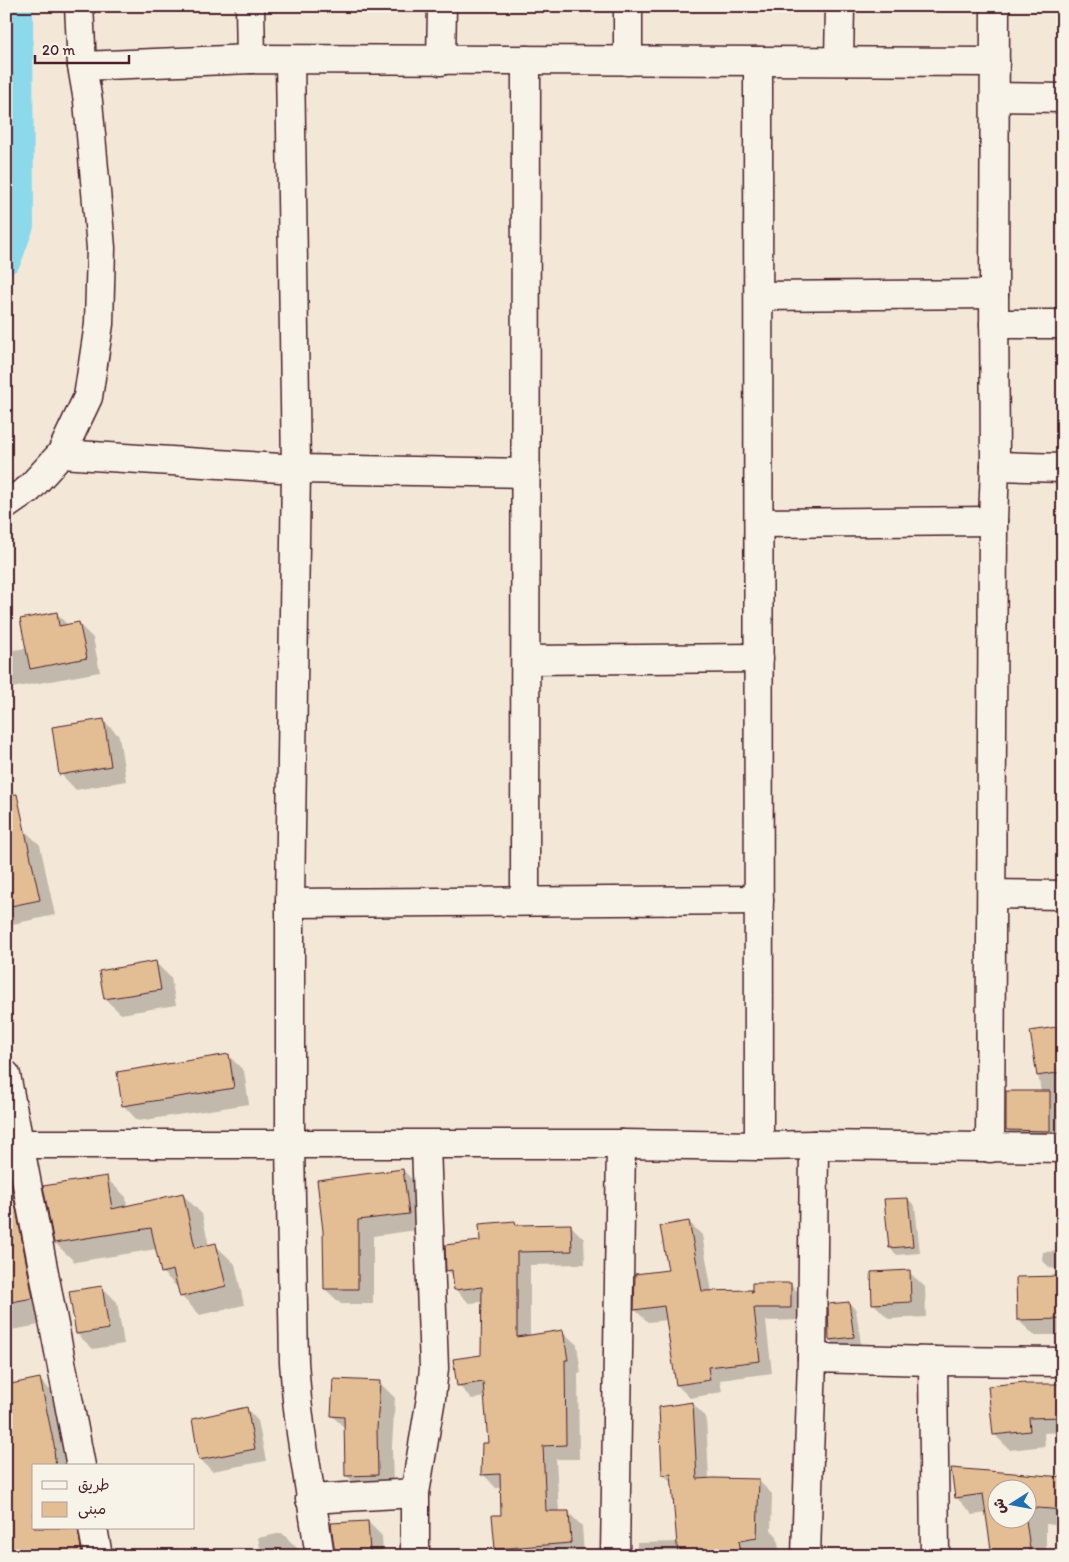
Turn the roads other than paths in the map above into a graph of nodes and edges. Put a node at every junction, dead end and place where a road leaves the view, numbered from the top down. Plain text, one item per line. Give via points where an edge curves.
1 (79, 6) edge
2 (250, 6) edge
3 (442, 6) edge
4 (628, 6) edge
5 (840, 6) edge
6 (995, 6) edge
7 (251, 60) junction
8 (290, 60) junction
9 (441, 60) junction
10 (526, 60) junction
11 (839, 60) junction
12 (628, 61) junction
13 (758, 61) junction
14 (995, 62) junction
15 (82, 66) junction
16 (995, 97) junction
17 (1063, 98) edge
18 (994, 294) junction
19 (759, 296) junction
20 (994, 324) junction
21 (1063, 324) edge
22 (61, 454) junction
23 (995, 466) junction
24 (1063, 468) edge
25 (296, 469) junction
26 (526, 473) junction
27 (6, 505) edge
28 (992, 521) junction
29 (759, 523) junction
30 (759, 658) junction
31 (526, 660) junction
32 (992, 894) junction
33 (1063, 895) edge
34 (759, 900) junction
35 (525, 901) junction
36 (290, 903) junction
37 (6, 1075) edge
38 (621, 1144) junction
39 (12, 1145) edge
40 (290, 1145) junction
41 (426, 1145) junction
42 (814, 1145) junction
43 (759, 1146) junction
44 (990, 1148) junction
45 (1063, 1148) edge
46 (812, 1358) junction
47 (933, 1361) junction
48 (1063, 1362) edge
49 (81, 1464) edge
50 (415, 1493) junction
51 (310, 1499) junction
52 (93, 1530) edge
53 (98, 1556) edge
54 (320, 1556) edge
55 (415, 1556) edge
56 (615, 1556) edge
57 (806, 1556) edge
58 (935, 1556) edge

1 - 15 street
2 - 7 street
3 - 9 street
4 - 12 street
5 - 11 street
6 - 14 street
7 - 8 street
7 - 15 street
8 - 9 street
8 - 25 street
9 - 10 street
10 - 12 street
10 - 26 street
11 - 13 street
11 - 14 street
12 - 13 street
13 - 19 street
14 - 16 street
15 - 22 street via 101,248 99,324 88,397
16 - 17 street
16 - 18 street
18 - 19 street
18 - 20 street
19 - 29 street
20 - 21 street
20 - 23 street
22 - 25 street
22 - 27 street via 29,490
23 - 24 street
23 - 28 street
25 - 26 street
25 - 36 street
26 - 31 street
28 - 29 street
28 - 32 street
29 - 30 street
30 - 31 street
30 - 34 street
31 - 35 street
32 - 33 street
32 - 44 street
34 - 35 street
34 - 43 street
35 - 36 street
36 - 40 street
37 - 39 street
38 - 41 street
38 - 43 street
38 - 56 street
39 - 40 street
39 - 49 street
40 - 41 street
40 - 51 street via 295,1372
41 - 50 street via 434,1368
42 - 43 street
42 - 44 street
42 - 46 street
44 - 45 street
46 - 47 street
46 - 57 street
47 - 48 street
47 - 58 street
50 - 51 street
50 - 55 street
51 - 54 street
52 - 53 street

